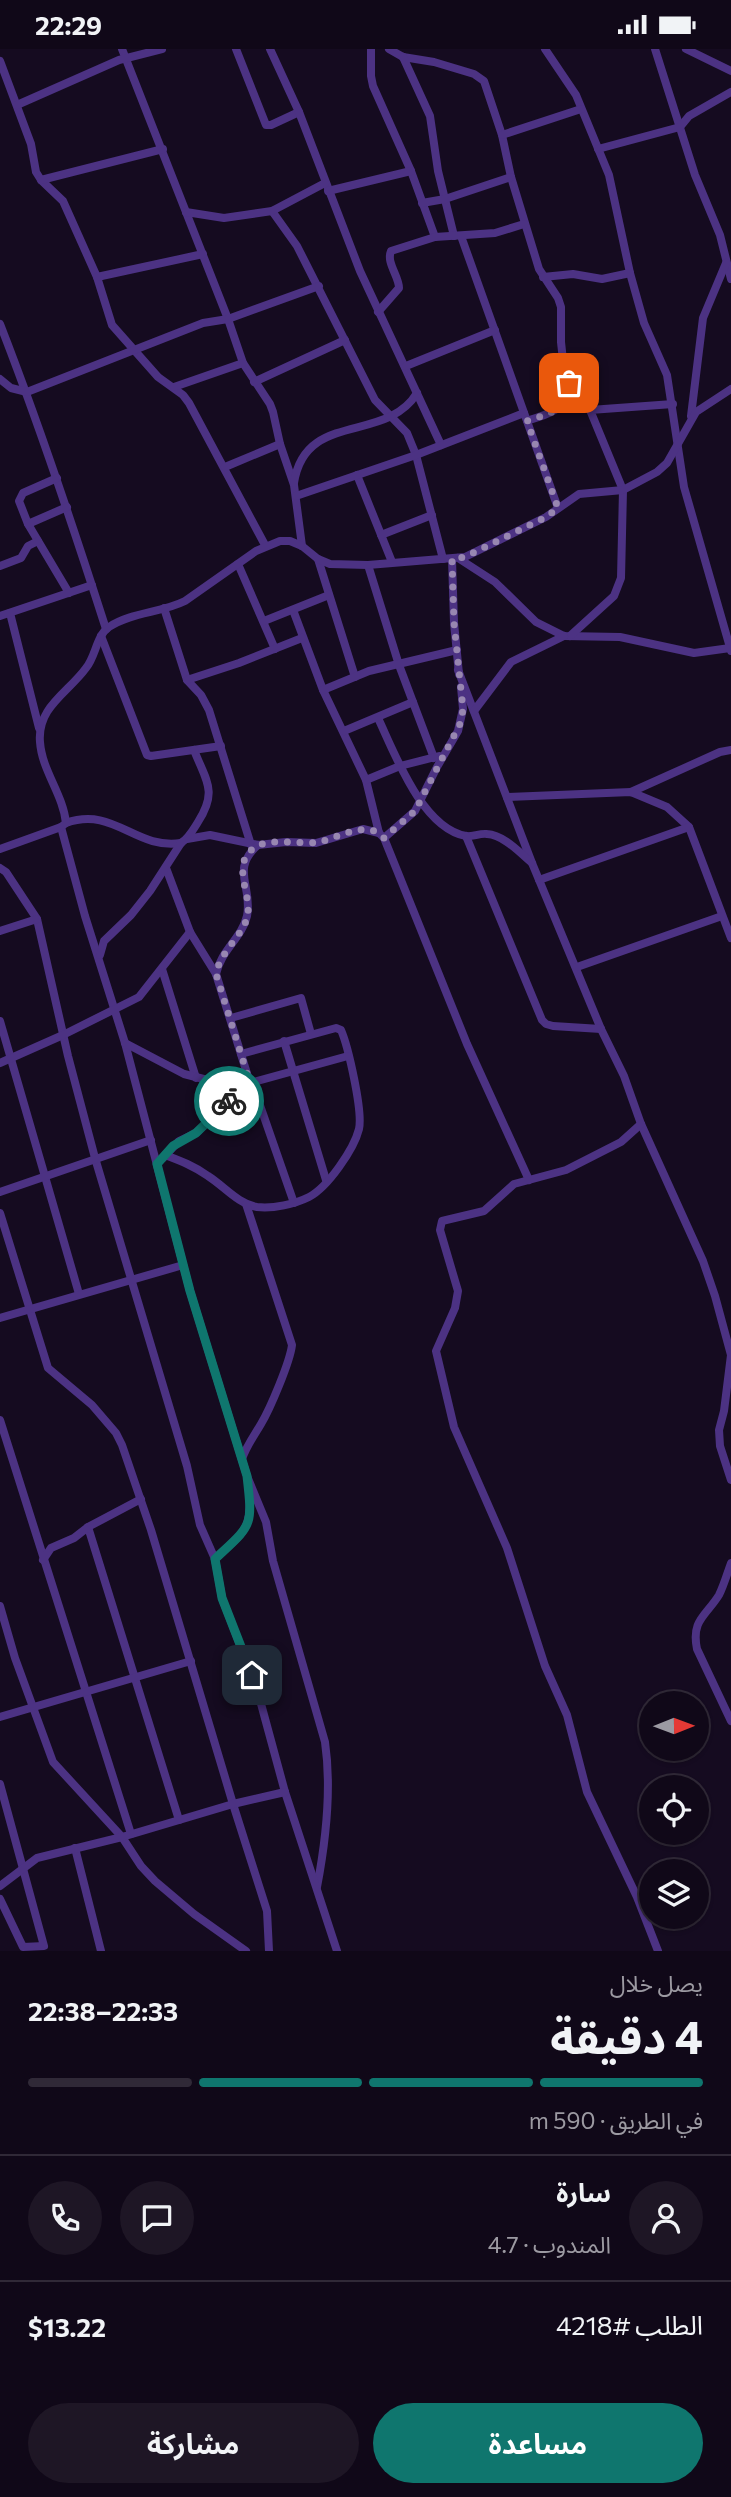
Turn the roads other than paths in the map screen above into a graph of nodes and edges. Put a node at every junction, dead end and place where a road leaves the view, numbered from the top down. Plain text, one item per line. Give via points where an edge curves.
1 (159, 49) edge
2 (236, 49) edge
3 (270, 49) edge
4 (371, 49) edge
5 (389, 49) edge
6 (545, 49) edge
7 (655, 49) edge
8 (686, 49) edge
9 (695, 52) edge
10 (124, 53) edge
11 (403, 57) junction
12 (0, 61) edge
13 (731, 69) edge
14 (731, 92) edge
15 (17, 105) junction
16 (581, 109) junction
17 (299, 113) junction
18 (680, 127) junction
19 (502, 135) junction
20 (163, 149) junction
21 (598, 149) junction
22 (411, 171) junction
23 (511, 177) junction
24 (41, 180) junction
25 (327, 187) junction
26 (445, 199) junction
27 (422, 203) junction
28 (186, 212) junction
29 (272, 212) junction
30 (524, 224) junction
31 (458, 236) junction
32 (435, 237) junction
33 (203, 254) junction
34 (726, 263) junction
35 (630, 273) junction
36 (97, 277) junction
37 (543, 277) junction
38 (731, 279) edge
39 (319, 286) junction
40 (378, 311) junction
41 (229, 319) junction
42 (0, 324) edge
43 (495, 330) junction
44 (345, 340) junction
45 (134, 351) junction
46 (243, 363) junction
47 (406, 366) junction
48 (0, 379) edge
49 (254, 382) junction
50 (569, 383) junction
51 (174, 387) junction
52 (731, 389) edge
53 (27, 392) junction
54 (417, 393) junction
55 (673, 404) junction
56 (590, 410) junction
57 (392, 417) junction
58 (525, 417) junction
59 (690, 422) junction
60 (677, 443) junction
61 (280, 444) junction
62 (441, 445) junction
63 (416, 455) junction
64 (225, 467) junction
65 (357, 475) junction
66 (57, 478) junction
67 (294, 485) junction
68 (623, 490) junction
69 (296, 496) junction
70 (67, 507) junction
71 (558, 508) junction
72 (432, 515) junction
73 (28, 524) junction
74 (381, 535) junction
75 (38, 541) junction
76 (265, 545) junction
77 (302, 546) junction
78 (318, 559) junction
79 (451, 559) junction
80 (392, 562) junction
81 (238, 564) junction
82 (368, 565) junction
83 (0, 566) edge
84 (92, 585) junction
85 (69, 593) junction
86 (329, 595) junction
87 (164, 608) junction
88 (293, 610) junction
89 (10, 613) junction
90 (0, 616) edge
91 (264, 621) junction
92 (104, 632) junction
93 (567, 636) junction
94 (302, 638) junction
95 (275, 649) junction
96 (457, 650) junction
97 (731, 650) edge
98 (399, 665) junction
99 (458, 670) junction
100 (355, 677) junction
101 (187, 680) junction
102 (323, 690) junction
103 (413, 702) junction
104 (474, 711) junction
105 (378, 718) junction
106 (39, 728) junction
107 (344, 731) junction
108 (221, 746) junction
109 (194, 750) junction
110 (731, 750) edge
111 (439, 757) junction
112 (400, 766) junction
113 (366, 780) junction
114 (631, 792) junction
115 (507, 797) junction
116 (421, 800) junction
117 (63, 825) junction
118 (689, 827) junction
119 (381, 835) junction
120 (466, 836) junction
121 (184, 841) junction
122 (254, 845) junction
123 (0, 849) edge
124 (532, 863) junction
125 (0, 868) edge
126 (166, 868) junction
127 (540, 880) junction
128 (722, 916) junction
129 (37, 919) junction
130 (0, 931) edge
131 (190, 932) junction
132 (731, 938) edge
133 (99, 957) junction
134 (577, 967) junction
135 (162, 969) junction
136 (216, 974) junction
137 (113, 1008) junction
138 (231, 1018) junction
139 (0, 1021) edge
140 (601, 1030) junction
141 (311, 1034) junction
142 (63, 1035) junction
143 (284, 1041) junction
144 (125, 1043) junction
145 (241, 1054) junction
146 (348, 1056) junction
147 (12, 1058) junction
148 (0, 1063) edge
149 (293, 1070) junction
150 (196, 1079) junction
151 (246, 1086) junction
152 (641, 1123) junction
153 (151, 1140) junction
154 (165, 1156) junction
155 (95, 1159) junction
156 (157, 1164) junction
157 (45, 1176) junction
158 (529, 1180) junction
159 (326, 1181) junction
160 (0, 1192) edge
161 (294, 1203) junction
162 (246, 1204) junction
163 (0, 1213) edge
164 (183, 1265) junction
165 (131, 1278) junction
166 (79, 1294) junction
167 (30, 1308) junction
168 (0, 1318) edge
169 (0, 1420) edge
170 (242, 1459) junction
171 (247, 1476) junction
172 (731, 1480) edge
173 (141, 1499) junction
174 (88, 1527) junction
175 (215, 1559) junction
176 (43, 1560) junction
177 (731, 1563) edge
178 (0, 1606) edge
179 (191, 1661) junction
180 (135, 1678) junction
181 (85, 1692) junction
182 (33, 1708) junction
183 (0, 1717) edge
184 (731, 1721) edge
185 (0, 1784) edge
186 (285, 1792) junction
187 (233, 1804) junction
188 (179, 1820) junction
189 (127, 1836) junction
190 (75, 1848) junction
191 (24, 1868) junction
192 (0, 1886) edge
193 (316, 1890) junction
194 (0, 1899) edge
195 (101, 1951) edge
196 (246, 1951) edge
197 (269, 1951) edge
198 (337, 1951) edge
199 (658, 1951) edge

1 - 10 street
2 - 17 street via 266,125
3 - 17 street
4 - 22 street via 373,86
5 - 11 street
6 - 16 street
7 - 18 street
8 - 9 street
9 - 13 street
10 - 15 street
10 - 20 street
11 - 19 street via 480,76
11 - 26 street via 430,116
12 - 15 street
14 - 18 street via 689,116
15 - 24 street
16 - 19 street
16 - 21 street
17 - 25 street
18 - 21 street
18 - 34 street
19 - 23 street
20 - 24 street
20 - 28 street
21 - 35 street via 609,175
22 - 25 street
22 - 27 street
23 - 26 street
23 - 30 street
24 - 36 street via 62,201
25 - 29 street
25 - 40 street
26 - 27 street
26 - 31 street
27 - 32 street
28 - 29 street via 224,218
28 - 33 street
29 - 39 street
30 - 31 street via 495,233
30 - 37 street
31 - 32 street
31 - 43 street
32 - 40 street via 391,251 389,258 400,284
33 - 36 street
33 - 41 street
34 - 38 street
34 - 59 street via 703,318
35 - 37 street via 602,279 573,274
35 - 55 street
36 - 45 street via 111,325
37 - 50 street via 561,307 561,342
39 - 41 street
39 - 44 street
40 - 47 street
41 - 45 street via 203,323
41 - 46 street
42 - 53 street
43 - 47 street
43 - 58 street
44 - 49 street
44 - 57 street via 375,400
45 - 51 street
45 - 53 street
46 - 49 street
46 - 51 street
47 - 54 street
48 - 53 street
49 - 61 street via 270,404
50 - 56 street
50 - 58 street via 563,405
51 - 64 street via 189,403
52 - 59 street via 704,406
53 - 66 street
54 - 57 street
54 - 62 street
55 - 56 street
55 - 60 street
56 - 68 street
57 - 63 street via 407,433
57 - 67 street via 316,442 300,459
58 - 62 street
58 - 71 street
59 - 60 street
60 - 68 street via 657,472
60 - 97 street via 684,487
61 - 64 street
61 - 67 street
62 - 63 street
63 - 65 street
63 - 72 street
64 - 76 street
65 - 69 street
65 - 74 street
66 - 70 street
66 - 73 street via 20,495
67 - 69 street
68 - 71 street via 579,494
68 - 93 street via 618,588
69 - 77 street
70 - 73 street
70 - 84 street
71 - 79 street via 465,557
72 - 74 street
72 - 79 street
73 - 75 street
74 - 80 street
75 - 83 street via 28,546 21,558
75 - 85 street
76 - 77 street via 290,541
76 - 81 street
77 - 78 street
78 - 82 street via 330,564
78 - 86 street
79 - 80 street
79 - 93 street via 495,582 536,622
79 - 96 street
80 - 82 street
81 - 87 street via 185,601
81 - 91 street
82 - 98 street
84 - 85 street
84 - 92 street
85 - 89 street
86 - 88 street
86 - 100 street
87 - 92 street
87 - 101 street
88 - 91 street
88 - 94 street
89 - 90 street
89 - 106 street
91 - 95 street
92 - 106 street via 86,669 53,702
92 - 109 street via 148,755
93 - 97 street via 620,637 684,652
93 - 104 street via 511,662
94 - 95 street
94 - 102 street
95 - 101 street
96 - 98 street
96 - 99 street
98 - 100 street
98 - 103 street
99 - 104 street
99 - 111 street via 461,722
100 - 102 street
101 - 108 street via 205,701
102 - 107 street
103 - 105 street
103 - 111 street
104 - 115 street
105 - 107 street
105 - 112 street
106 - 117 street via 46,770 61,799
107 - 113 street
108 - 109 street
108 - 122 street
109 - 121 street via 211,798
110 - 114 street
111 - 112 street
111 - 116 street
112 - 113 street
112 - 116 street
113 - 119 street
114 - 115 street
114 - 118 street via 659,802
115 - 124 street
116 - 119 street via 415,811
116 - 120 street via 438,822
117 - 121 street via 77,819 100,819 157,844
117 - 123 street
117 - 133 street
118 - 127 street
118 - 128 street
119 - 122 street via 363,829 316,843
119 - 158 street
120 - 124 street via 495,836
120 - 140 street via 542,1020 553,1026
121 - 122 street via 210,835
121 - 126 street
122 - 136 street via 244,862 245,922 218,961
124 - 127 street
125 - 129 street
126 - 131 street
126 - 133 street via 131,915 104,940
127 - 134 street
128 - 132 street
128 - 134 street
129 - 130 street
129 - 142 street
131 - 135 street
131 - 136 street
133 - 137 street
134 - 140 street
135 - 137 street via 139,997
135 - 150 street
136 - 138 street
137 - 142 street
137 - 144 street
138 - 141 street via 301,998
138 - 145 street
139 - 147 street
140 - 152 street
141 - 143 street
141 - 146 street via 341,1030
142 - 147 street
142 - 155 street
143 - 145 street
143 - 149 street
144 - 150 street
144 - 153 street
145 - 151 street
146 - 149 street
146 - 159 street via 360,1110 359,1127 354,1144
147 - 148 street
147 - 157 street
149 - 151 street
149 - 159 street
150 - 151 street
151 - 154 street
151 - 161 street via 254,1089
152 - 158 street via 621,1143 566,1170
152 - 172 street via 703,1261 730,1348 731,1370 719,1430
153 - 155 street
153 - 156 street
154 - 156 street
154 - 162 street via 194,1167
155 - 157 street
155 - 165 street
156 - 164 street
157 - 160 street
157 - 166 street
158 - 199 street via 514,1184 484,1211 442,1221 439,1226 458,1291 437,1344 436,1360 454,1427 507,1548 545,1666 567,1715 587,1792 638,1897
159 - 161 street via 318,1191
161 - 162 street via 266,1208
162 - 170 street via 292,1345 265,1416
163 - 167 street
164 - 165 street
164 - 170 street
165 - 166 street
165 - 175 street via 200,1525
166 - 167 street
167 - 168 street
167 - 173 street via 48,1368 116,1433
169 - 176 street
170 - 171 street
171 - 175 street via 247,1526
171 - 193 street via 266,1522 325,1742 329,1771
173 - 174 street
173 - 179 street
174 - 176 street via 51,1548
174 - 180 street
175 - 186 street via 222,1598 257,1689
176 - 181 street
177 - 184 street via 694,1637
178 - 182 street
179 - 180 street
179 - 187 street
180 - 181 street
180 - 188 street
181 - 182 street
181 - 189 street
182 - 183 street
182 - 189 street via 53,1762
185 - 191 street
186 - 187 street
186 - 193 street
187 - 188 street
187 - 197 street via 267,1910
188 - 189 street
189 - 190 street
189 - 196 street via 141,1866 155,1881
190 - 191 street via 37,1858
190 - 195 street
191 - 192 street
191 - 194 street via 44,1947 23,1947
193 - 198 street

